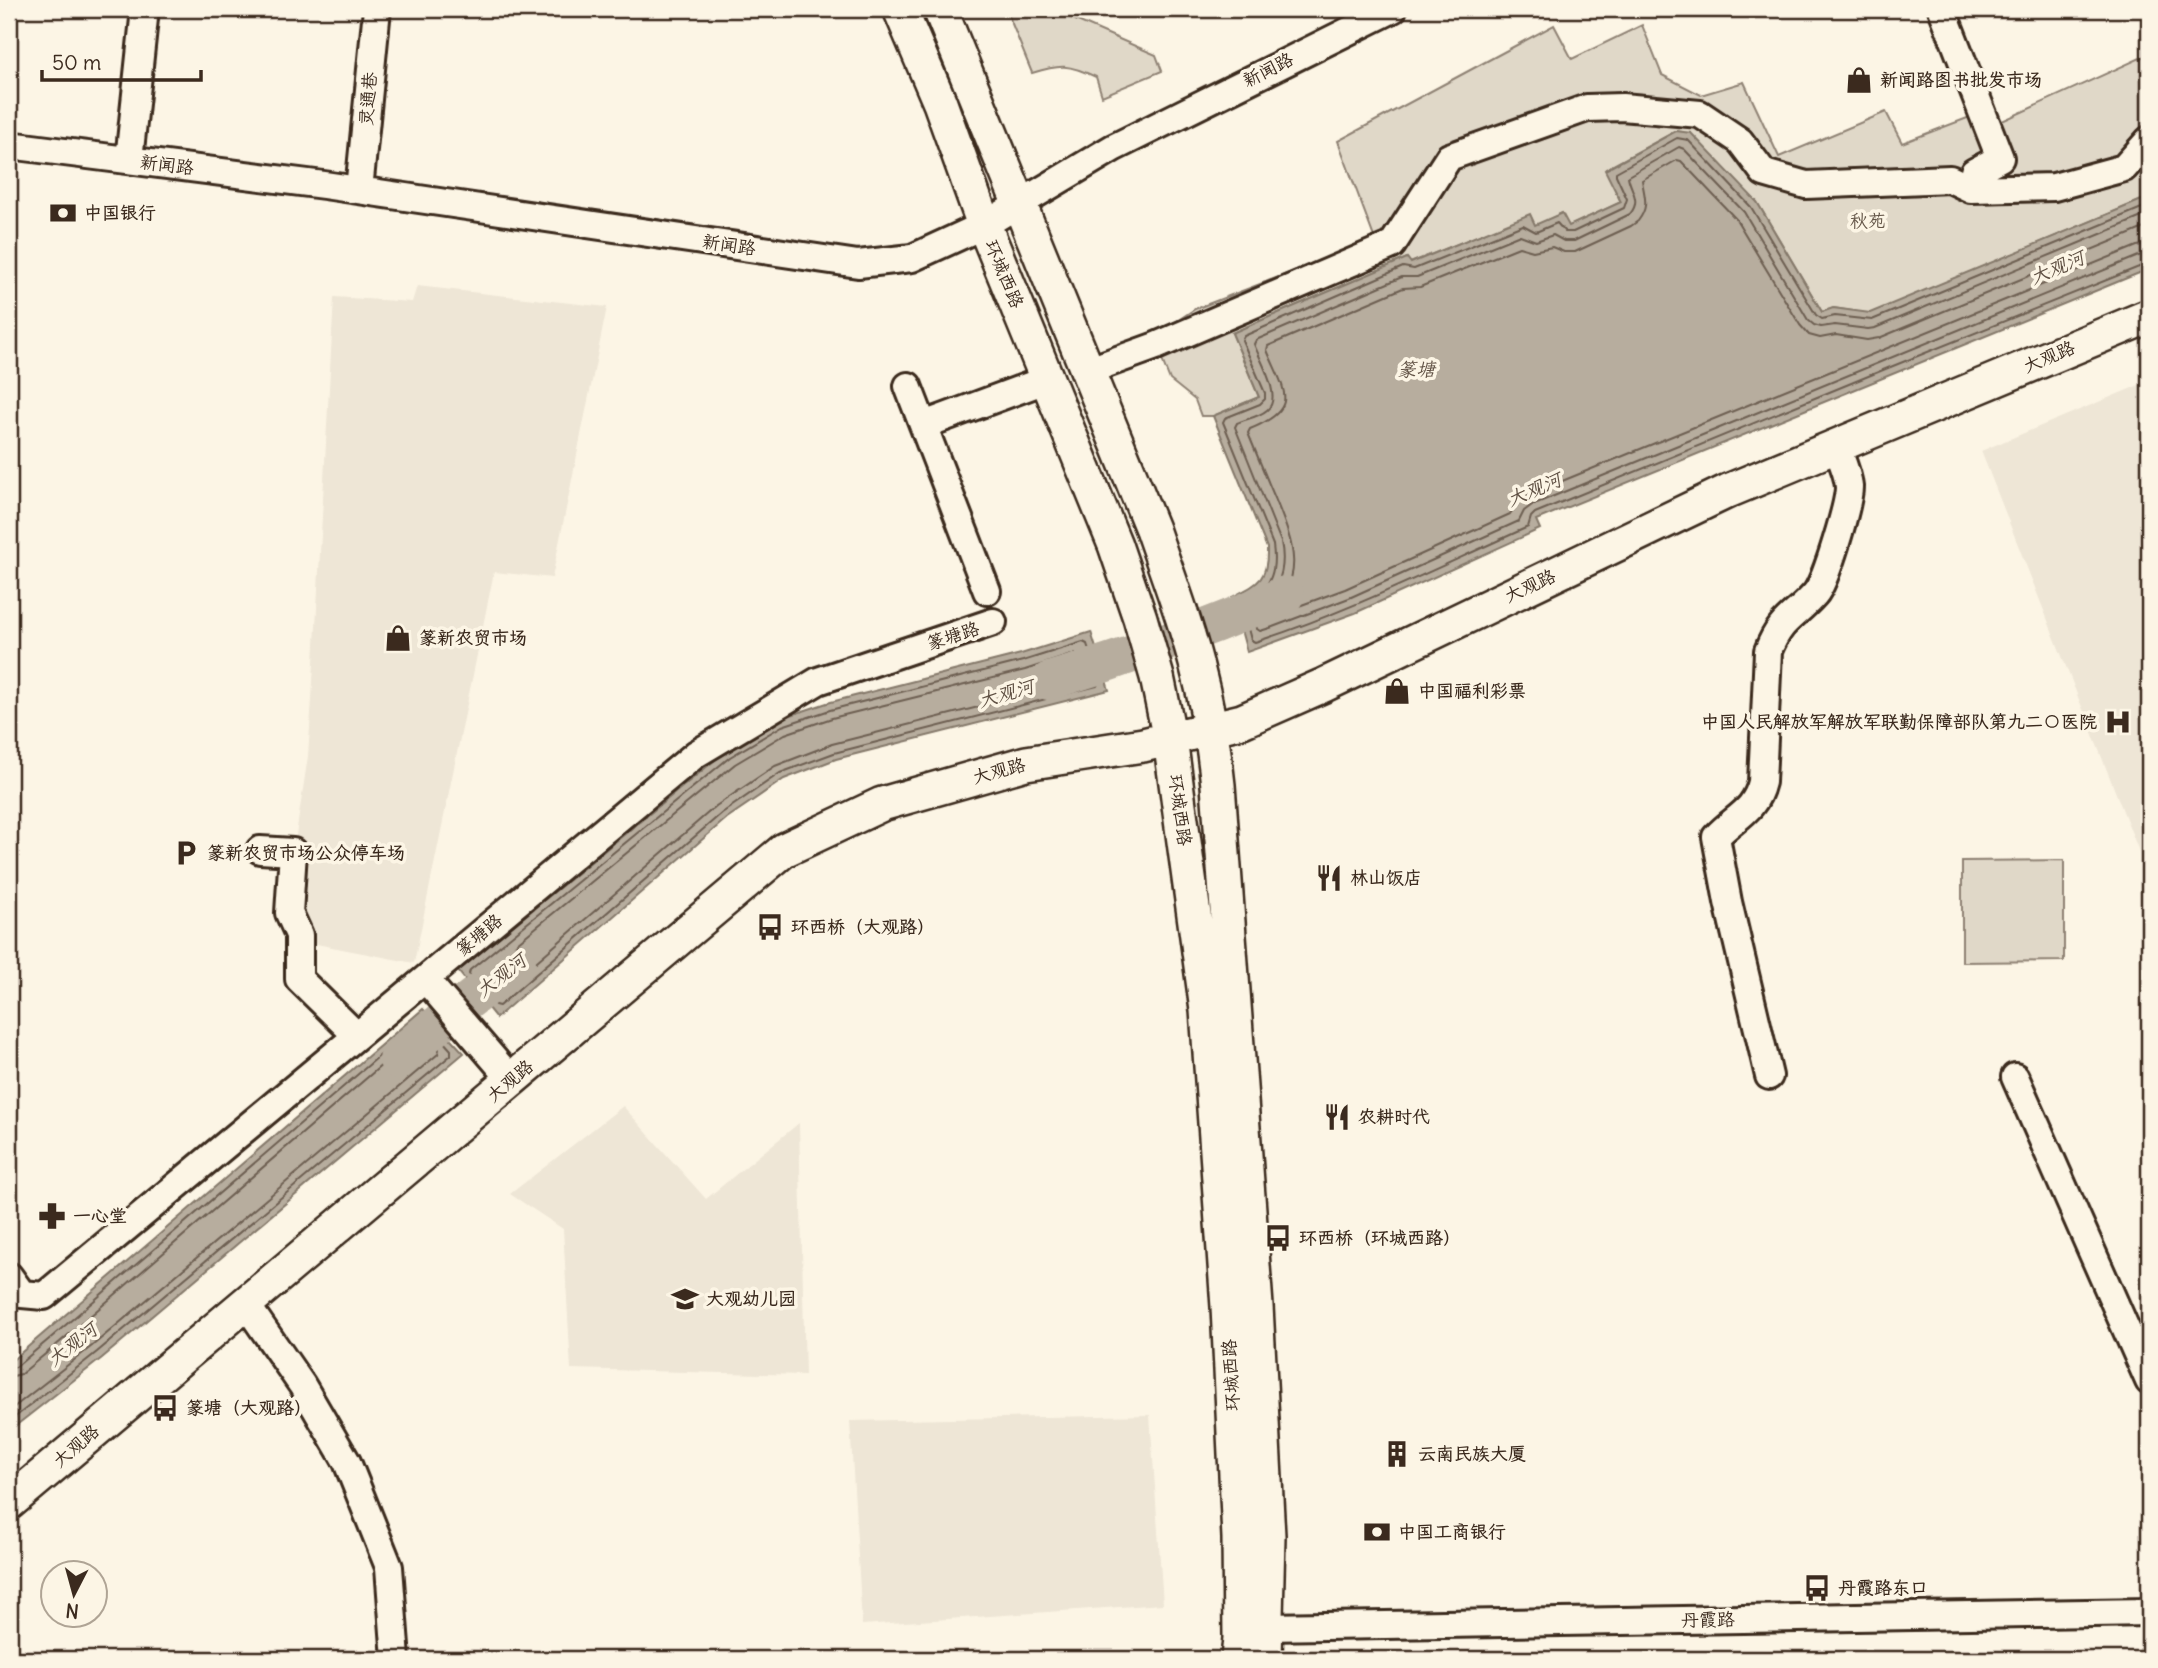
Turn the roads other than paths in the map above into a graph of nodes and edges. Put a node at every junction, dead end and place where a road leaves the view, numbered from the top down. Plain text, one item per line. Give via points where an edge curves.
1 (145, 9) edge
2 (377, 9) edge
3 (900, 9) edge
4 (940, 9) edge
5 (1393, 9) edge
6 (1942, 9) edge
7 (1364, 15) edge
8 (2149, 140) edge
9 (9, 145) edge
10 (129, 160) junction
11 (1971, 189) junction
12 (359, 190) junction
13 (1019, 205) junction
14 (984, 225) junction
15 (2149, 316) edge
16 (1087, 371) junction
17 (1048, 379) junction
18 (908, 386) dead end
19 (924, 425) junction
20 (1836, 446) junction
21 (987, 591) dead end
22 (993, 622) dead end
23 (1211, 729) junction
24 (1170, 739) junction
25 (260, 850) dead end
26 (426, 979) junction
27 (357, 1036) junction
28 (1769, 1076) dead end
29 (2015, 1077) dead end
30 (511, 1079) junction
31 (9, 1276) edge
32 (246, 1304) junction
33 (2149, 1381) edge
34 (9, 1503) edge
35 (2149, 1612) edge
36 (1266, 1627) junction
37 (396, 1659) edge
38 (1238, 1659) edge
39 (1265, 1659) edge

1 - 10 street
2 - 12 street, 灵通巷
3 - 14 main road, 环城西路
4 - 13 main road, 环城西路
5 - 7 street, 新闻路
6 - 11 street via 2000,158 1974,172
7 - 13 street, 新闻路 via 1113,148
8 - 11 street via 2123,168 2054,187
9 - 10 street, 新闻路
10 - 12 street, 新闻路
11 - 16 street via 1950,179 1806,185 1764,173 1740,141 1700,114 1587,108 1450,157 1392,245
12 - 14 street, 新闻路 via 858,264 912,258
13 - 14 street, 新闻路
13 - 16 main road, 环城西路
14 - 17 main road, 环城西路
15 - 20 main road, 大观路
16 - 23 main road, 环城西路 via 1152,529 1197,666
17 - 19 street
17 - 24 main road, 环城西路 via 1140,618
18 - 19 street
19 - 21 street
20 - 23 main road, 大观路 via 1728,491 1278,706
20 - 28 street via 1849,489 1828,571 1816,593 1775,633 1768,651 1759,794 1752,806 1716,837
22 - 26 street, 篆塘路 via 818,681 696,754
23 - 24 main road, 大观路
23 - 36 main road, 环城西路 via 1256,1306 1268,1536
24 - 30 main road, 大观路 via 1026,763 908,796 784,850
24 - 38 main road, 环城西路 via 1207,1010 1239,1524
25 - 27 street via 293,852 289,913 299,935 299,979
26 - 27 street, 篆塘路
26 - 30 street
27 - 31 street, 篆塘路 via 44,1296 22,1294
29 - 33 street
30 - 32 main road, 大观路
32 - 34 main road, 大观路
32 - 37 street via 302,1385 347,1462 389,1567
35 - 36 street, 丹霞路
36 - 39 main road, 环城西路

